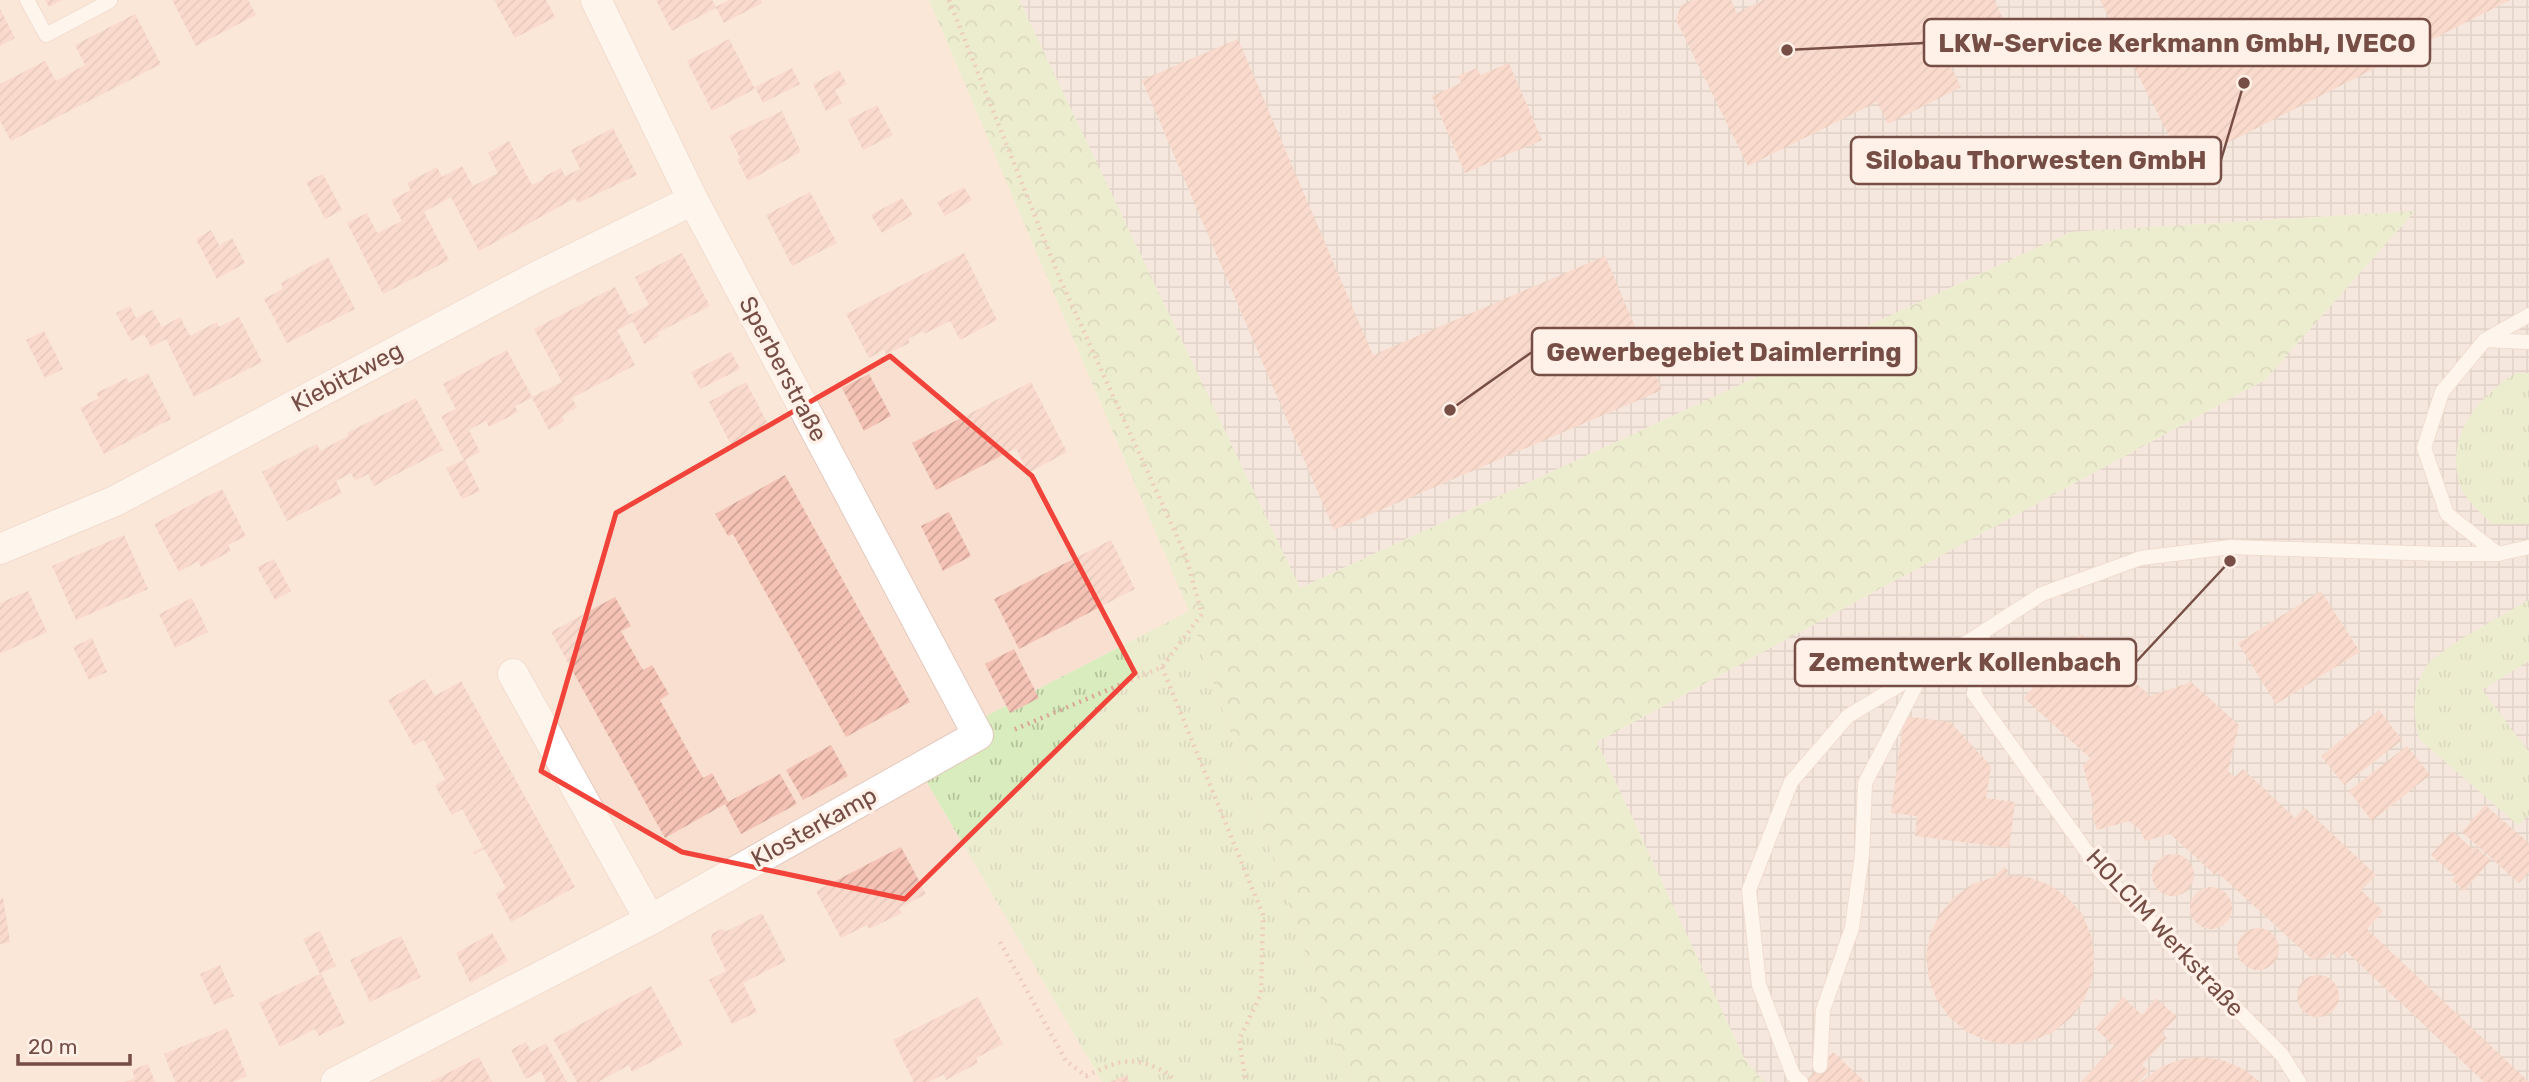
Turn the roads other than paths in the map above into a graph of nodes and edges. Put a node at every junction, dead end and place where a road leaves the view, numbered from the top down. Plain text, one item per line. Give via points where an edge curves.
1 (27, 0) edge
2 (596, 0) edge
3 (110, 1) edge
4 (693, 200) junction
5 (2529, 315) edge
6 (2484, 340) junction
7 (2529, 342) edge
8 (2529, 547) edge
9 (0, 549) edge
10 (2498, 554) junction
11 (1983, 632) junction
12 (1924, 670) junction
13 (513, 674) dead end
14 (978, 735) joint
15 (650, 920) junction
16 (1820, 1066) dead end
17 (336, 1082) edge
18 (1801, 1082) edge
19 (2299, 1082) edge

1 - 3 lane via 46,35
2 - 4 street, Sperberstraße
4 - 9 street, Kiebitzweg via 536,277 115,501
4 - 14 street, Sperberstraße
5 - 6 lane
6 - 7 lane
6 - 10 lane via 2442,392 2424,448 2447,514
8 - 10 lane
10 - 11 lane via 2231,547 2141,558 2042,594
11 - 12 lane
11 - 19 lane, HOLCIM Werkstraße via 1974,694 2102,873 2282,1055
12 - 16 lane via 1865,783 1852,928 1823,1010
12 - 18 lane via 1848,716 1791,782 1749,890 1759,985 1793,1075
13 - 15 street
14 - 15 street, Klosterkamp
15 - 17 street, Klosterkamp

